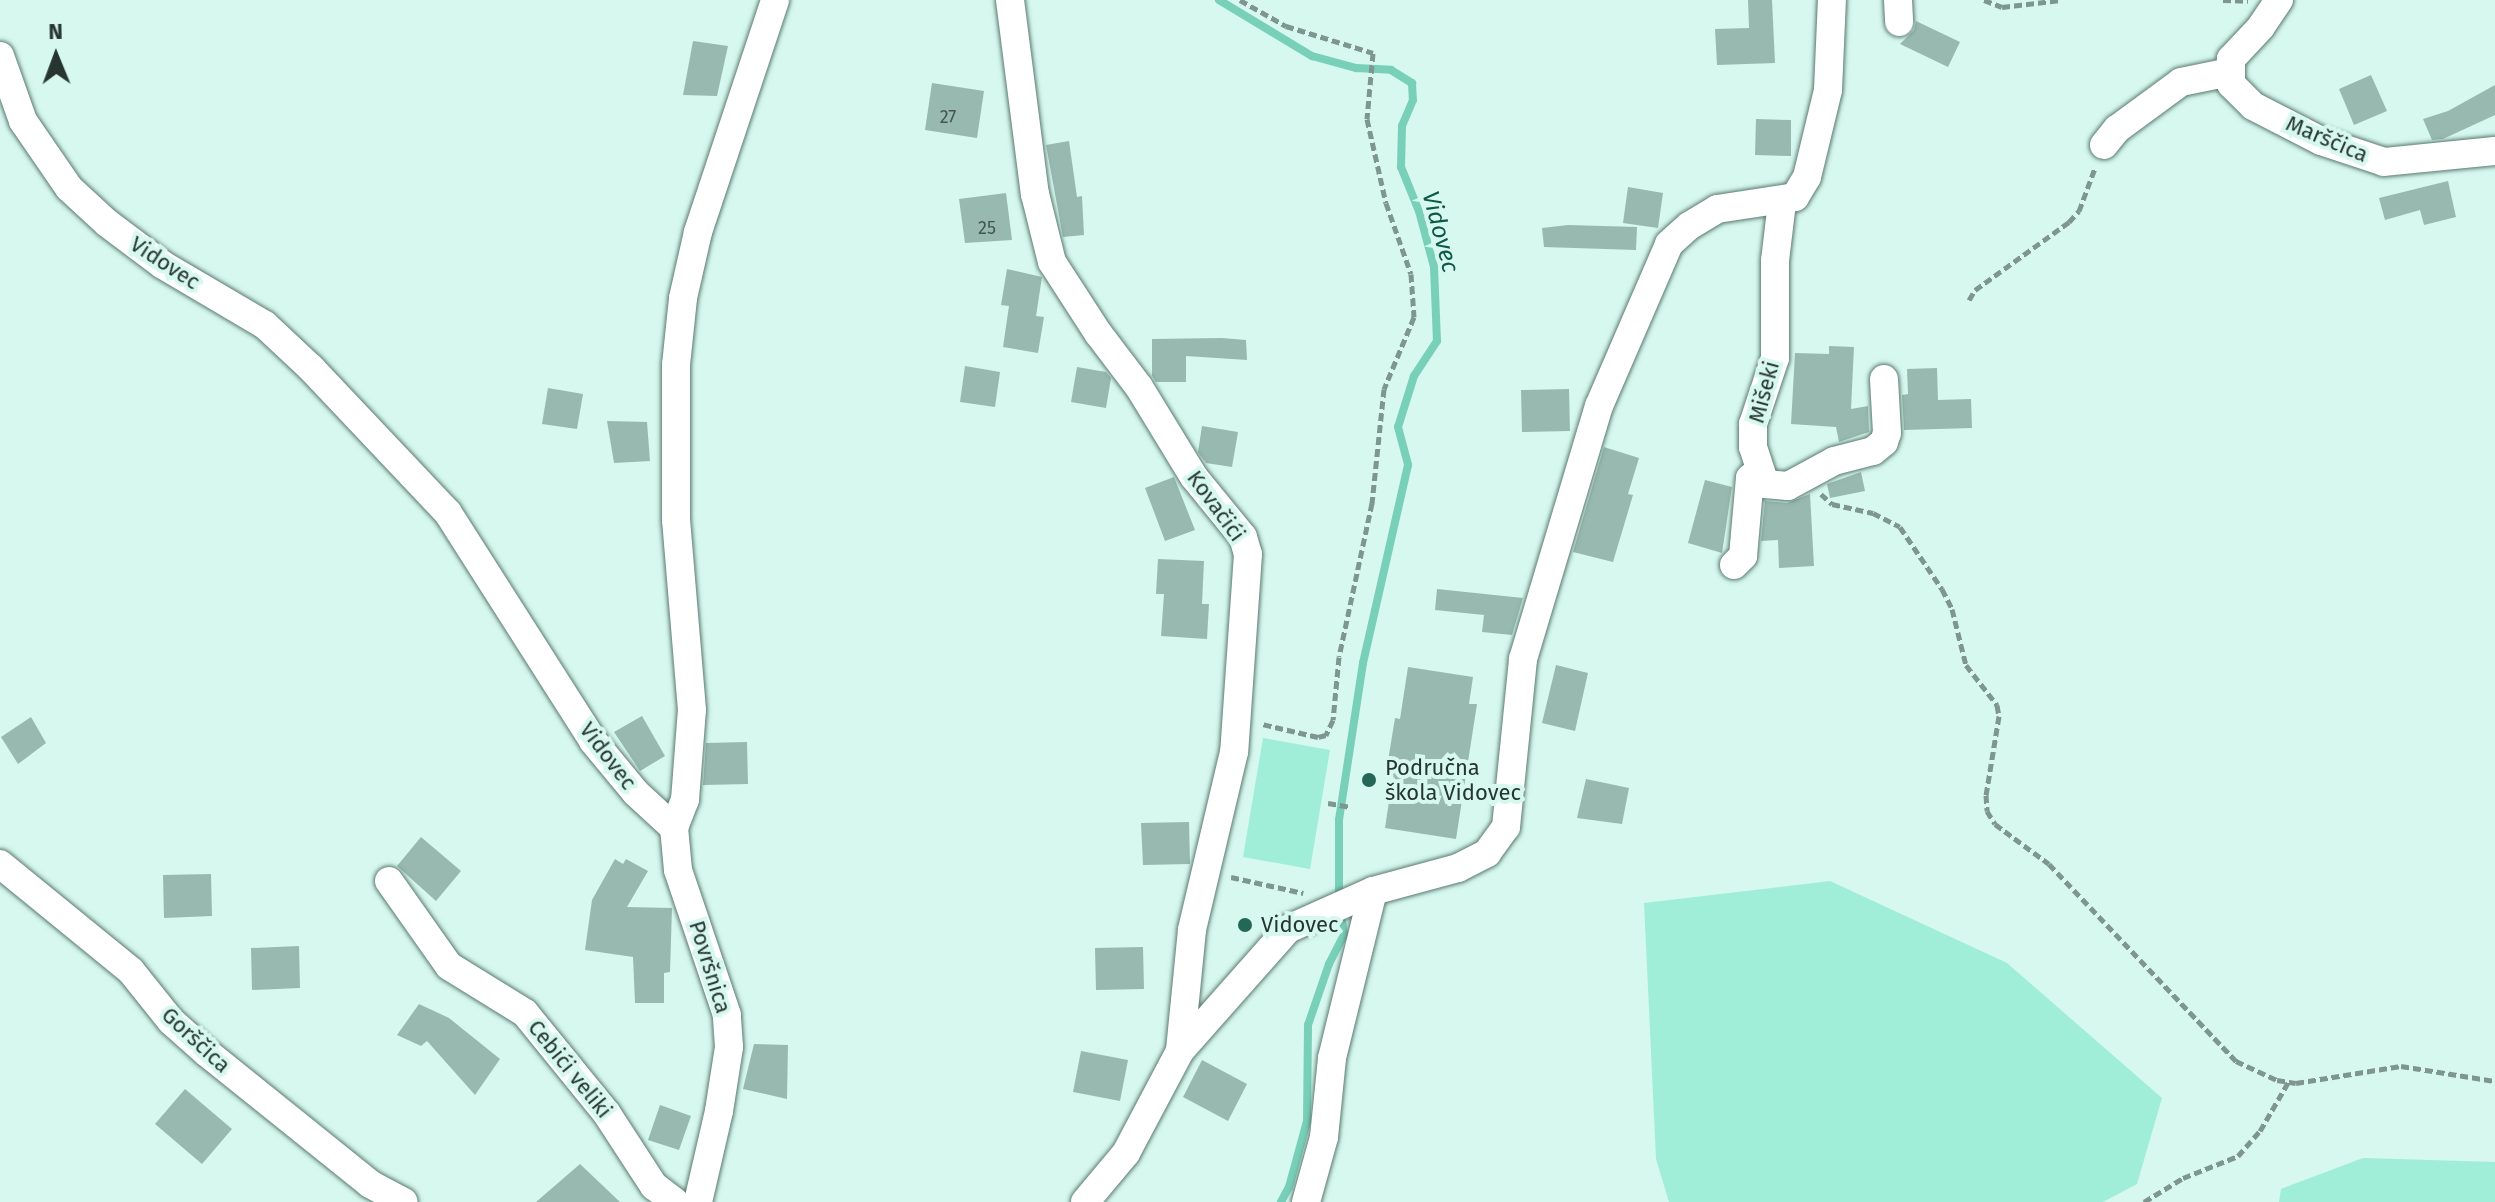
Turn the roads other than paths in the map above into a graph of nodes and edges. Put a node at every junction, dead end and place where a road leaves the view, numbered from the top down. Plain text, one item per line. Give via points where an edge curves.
1 (775, 0) edge
2 (1010, 0) edge
3 (2279, 0) edge
4 (1839, 1) edge
5 (0, 56) edge
6 (2230, 72) junction
7 (2104, 145) road end
8 (2495, 151) edge
9 (1782, 202) junction
10 (1884, 379) dead end
11 (1759, 471) junction
12 (1734, 565) dead end
13 (674, 828) junction
14 (0, 864) edge
15 (389, 881) dead end
16 (1343, 903) junction
17 (1180, 1051) junction
18 (404, 1202) edge
19 (675, 1202) edge
20 (698, 1202) edge
21 (1085, 1202) edge
22 (1306, 1202) edge

1 - 13 street via 698,232 683,298 676,365 676,520 692,710 685,800
2 - 17 street, Kovačići via 1035,194 1052,262 1194,477 1243,537 1249,571 1234,752 1192,930
3 - 6 street via 2231,59
4 - 9 street via 1828,90 1807,177 1795,197
5 - 13 street, Vidovec via 23,121 69,188 163,265 265,325 448,513 593,741
6 - 7 street via 2181,82 2117,129
6 - 8 street, Marščica via 2231,84 2253,106 2368,158 2401,162
9 - 11 street, Mišeki via 1775,261 1775,358 1753,424
9 - 16 street via 1717,209 1669,244 1599,406 1523,659 1506,827 1487,853 1458,868
10 - 11 street via 1887,433 1873,451 1834,461 1788,486 1765,484
11 - 12 street via 1750,478 1743,556
13 - 20 street, Površnica via 678,870 727,1015 719,1111
14 - 18 street, Gorščica via 131,971 171,1021 206,1052 370,1184
15 - 19 street, Cebići veliki via 449,966 525,1013 607,1114 654,1186
16 - 17 street via 1288,929
16 - 22 street via 1324,1137
17 - 21 street via 1126,1153

